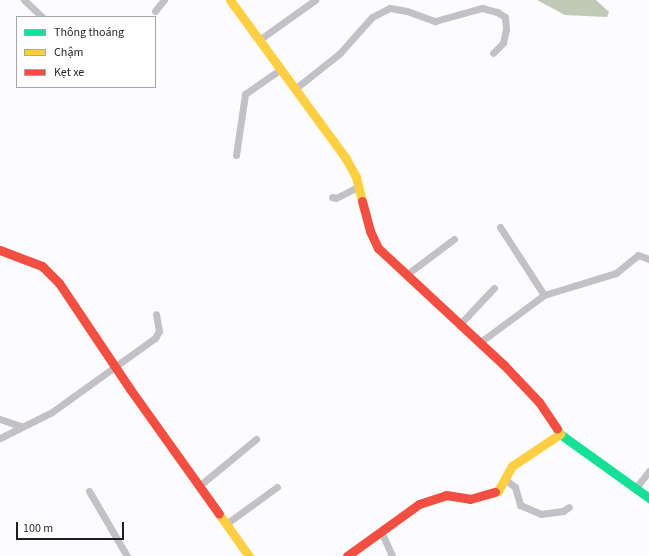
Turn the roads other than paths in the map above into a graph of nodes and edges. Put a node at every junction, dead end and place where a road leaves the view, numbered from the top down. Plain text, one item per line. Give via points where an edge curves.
1 (24, 0) edge
2 (164, 0) edge
3 (230, 0) edge
4 (315, 0) edge
5 (155, 11) dead end
6 (41, 16) edge
7 (260, 40) junction
8 (493, 53) dead end
9 (281, 69) junction
10 (296, 88) junction
11 (236, 155) dead end
12 (358, 188) junction
13 (332, 197) dead end
14 (500, 227) dead end
15 (454, 240) dead end
16 (0, 250) edge
17 (649, 259) edge
18 (406, 275) junction
19 (494, 288) dead end
20 (544, 295) junction
21 (156, 314) dead end
22 (459, 325) junction
23 (479, 343) junction
24 (115, 368) junction
25 (0, 418) edge
26 (20, 426) junction
27 (560, 434) junction
28 (0, 438) edge
29 (256, 439) dead end
30 (649, 471) edge
31 (504, 484) junction
32 (199, 486) junction
33 (277, 487) dead end
34 (635, 489) junction
35 (89, 491) dead end
36 (649, 498) edge
37 (569, 507) dead end
38 (226, 524) junction
39 (381, 531) junction
40 (127, 556) edge
41 (249, 556) edge
42 (347, 556) edge
43 (392, 556) edge

1 - 6 street
2 - 5 street
3 - 7 street
4 - 7 street
7 - 9 street
8 - 10 street via 503,42 506,29 504,17 497,12 482,8 435,21 390,8 372,17 340,53
9 - 10 street
9 - 11 street via 245,94
10 - 12 street via 345,158
12 - 13 street via 336,198
12 - 18 street via 370,231 378,248
14 - 20 street
15 - 18 street
16 - 24 street via 47,270 66,292
17 - 20 street via 638,255 616,273
18 - 22 street
19 - 22 street
20 - 23 street
21 - 24 street via 157,336
22 - 23 street
23 - 27 street via 539,402
24 - 26 street via 45,416
24 - 32 street
25 - 26 street
26 - 28 street
27 - 31 street via 512,466
27 - 34 street
29 - 32 street
30 - 34 street
31 - 37 street via 515,487 520,505 541,514 563,511
31 - 39 street via 470,500 446,495 419,504
32 - 38 street
33 - 38 street
34 - 36 street
35 - 40 street
38 - 41 street
39 - 42 street
39 - 43 street

